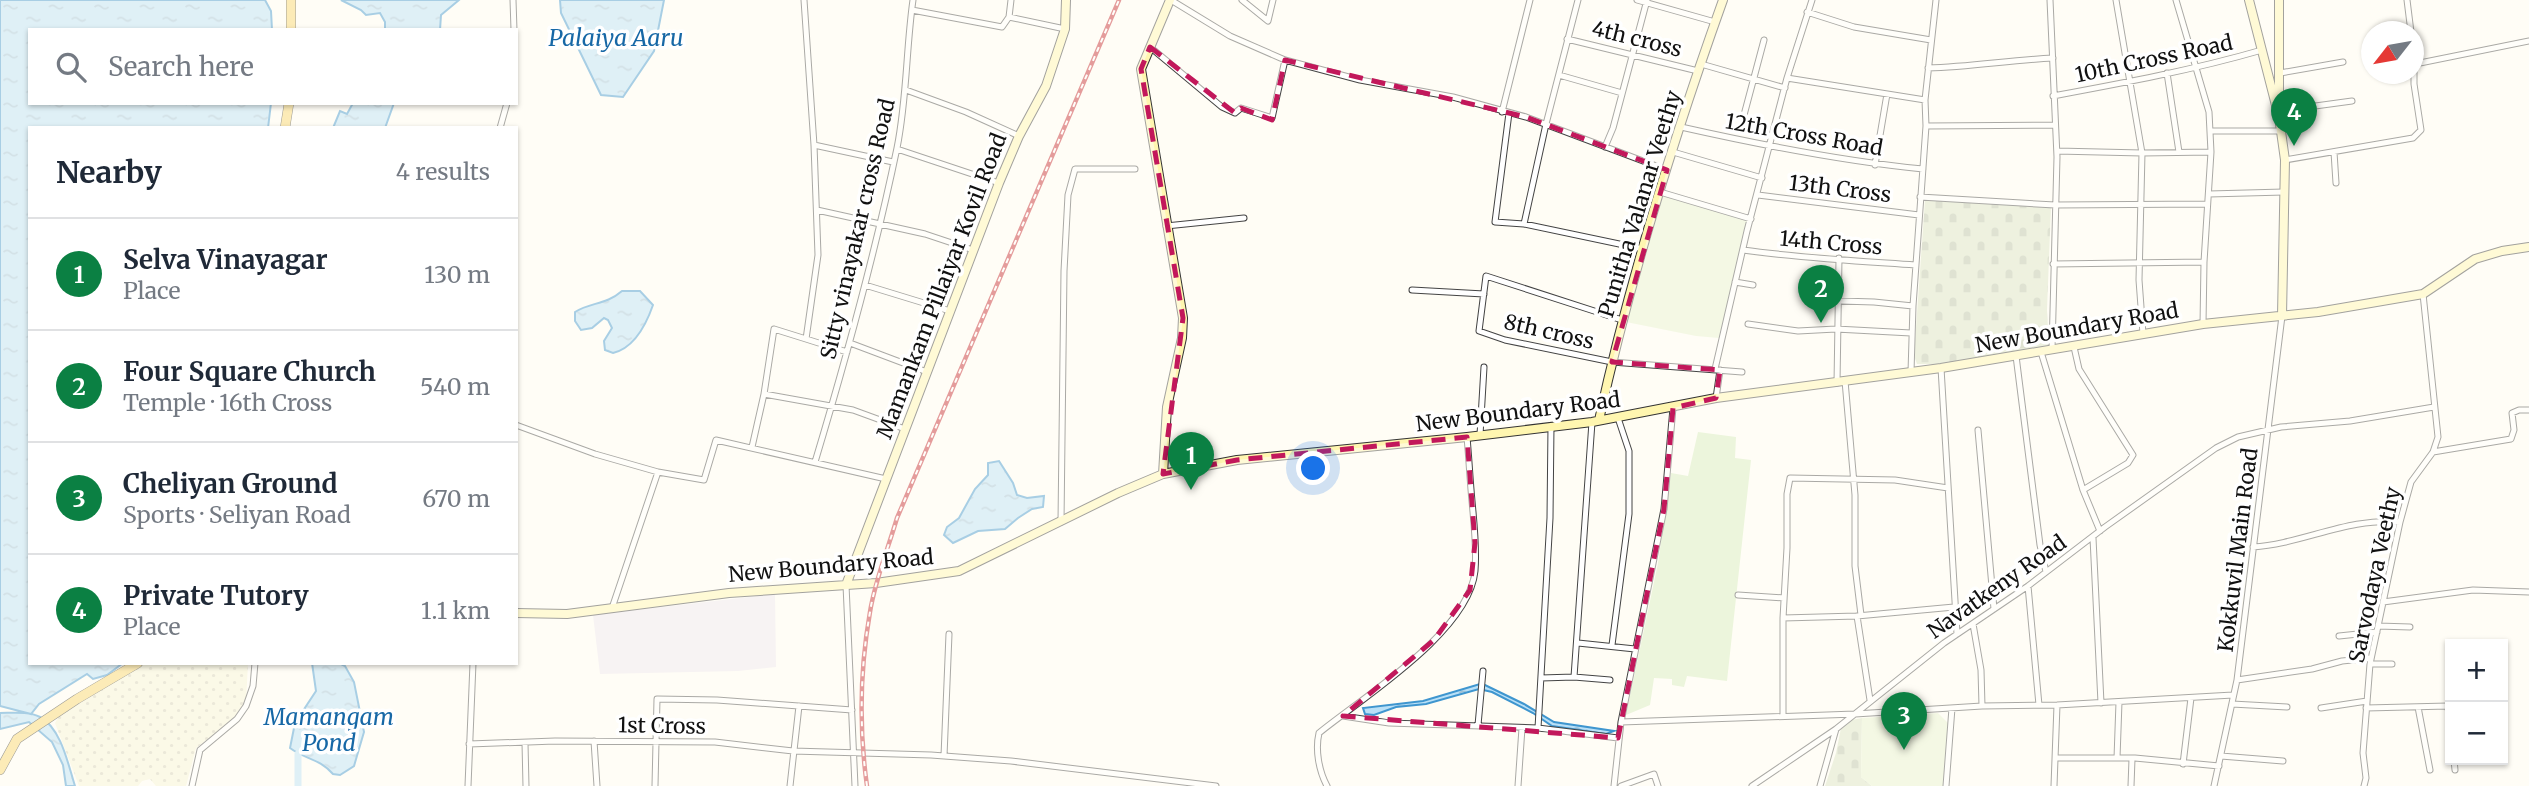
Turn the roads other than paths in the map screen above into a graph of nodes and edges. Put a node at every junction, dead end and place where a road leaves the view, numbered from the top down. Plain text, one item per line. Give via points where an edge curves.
1 (291, 0) edge
2 (513, 0) edge
3 (804, 0) edge
4 (913, 0) edge
5 (1011, 0) edge
6 (1066, 0) edge
7 (1170, 0) edge
8 (1242, 0) edge
9 (1273, 0) edge
10 (1530, 0) edge
11 (1578, 0) edge
12 (1637, 0) edge
13 (1723, 0) edge
14 (1812, 0) edge
15 (1936, 0) edge
16 (2050, 0) edge
17 (2116, 0) edge
18 (2176, 0) edge
19 (2249, 0) edge
20 (2279, 0) edge
21 (2407, 0) edge
22 (1647, 1) edge
23 (912, 10) junction
24 (1807, 12) junction
25 (1009, 17) junction
26 (2410, 21) edge
27 (1715, 23) junction
28 (291, 28) edge
29 (514, 28) edge
30 (1065, 29) junction
31 (1567, 38) junction
32 (1764, 40) dead end
33 (1931, 40) junction
34 (2529, 41) edge
35 (1150, 47) junction
36 (2262, 50) junction
37 (1633, 54) junction
38 (2053, 58) junction
39 (1285, 60) junction
40 (2343, 62) dead end
41 (2424, 62) edge
42 (2197, 67) junction
43 (1700, 68) junction
44 (1928, 68) junction
45 (2167, 73) junction
46 (2280, 73) junction
47 (1559, 75) junction
48 (1787, 78) junction
49 (1754, 79) junction
50 (2129, 82) junction
51 (2414, 84) edge
52 (1784, 88) junction
53 (906, 90) junction
54 (1622, 93) junction
55 (1887, 94) junction
56 (2053, 96) junction
57 (1925, 100) junction
58 (2352, 101) dead end
59 (289, 105) edge
60 (506, 105) edge
61 (1506, 113) junction
62 (2279, 114) junction
63 (1744, 115) dead end
64 (1546, 124) junction
65 (2055, 125) junction
66 (285, 126) edge
67 (501, 126) edge
68 (1926, 126) junction
69 (1681, 127) junction
70 (2210, 131) junction
71 (2281, 131) junction
72 (1019, 136) junction
73 (814, 145) junction
74 (1605, 147) junction
75 (1770, 147) junction
76 (897, 149) junction
77 (1673, 152) junction
78 (2057, 152) junction
79 (2179, 152) junction
80 (2211, 152) junction
81 (2334, 152) junction
82 (2141, 153) junction
83 (2285, 160) junction
84 (893, 162) junction
85 (1875, 165) junction
86 (1135, 169) dead end
87 (1923, 169) junction
88 (1667, 170) junction
89 (1762, 178) junction
90 (999, 183) junction
91 (2336, 183) dead end
92 (1660, 192) junction
93 (2284, 192) junction
94 (2209, 194) junction
95 (1758, 195) junction
96 (1920, 197) junction
97 (2140, 203) junction
98 (2207, 204) junction
99 (2055, 205) junction
100 (817, 210) junction
101 (1919, 215) junction
102 (1244, 218) dead end
103 (1751, 219) junction
104 (879, 224) junction
105 (1524, 224) junction
106 (1166, 226) junction
107 (2529, 247) edge
108 (1643, 249) junction
109 (973, 250) junction
110 (1743, 250) junction
111 (1839, 258) junction
112 (2139, 262) junction
113 (2204, 262) junction
114 (2053, 264) junction
115 (1915, 265) junction
116 (1735, 282) junction
117 (866, 285) junction
118 (1753, 285) dead end
119 (1412, 290) dead end
120 (1484, 294) junction
121 (2423, 294) junction
122 (1808, 300) dead end
123 (1837, 301) junction
124 (1913, 306) junction
125 (950, 311) junction
126 (2282, 316) junction
127 (1622, 320) junction
128 (1748, 324) dead end
129 (2203, 324) junction
130 (1836, 329) junction
131 (1911, 333) junction
132 (2143, 334) junction
133 (806, 338) junction
134 (850, 343) junction
135 (2074, 347) junction
136 (2052, 350) junction
137 (847, 352) junction
138 (2041, 352) junction
139 (2016, 356) junction
140 (1612, 362) junction
141 (1484, 367) dead end
142 (1941, 368) junction
143 (1717, 369) junction
144 (927, 372) junction
145 (1742, 372) dead end
146 (1911, 372) junction
147 (1841, 382) junction
148 (764, 394) junction
149 (1716, 398) junction
150 (831, 407) junction
151 (2434, 407) junction
152 (1673, 408) junction
153 (2529, 410) edge
154 (1619, 418) junction
155 (1596, 421) junction
156 (518, 426) edge
157 (1551, 426) junction
158 (905, 429) junction
159 (1978, 430) dead end
160 (2269, 430) junction
161 (1480, 435) junction
162 (1467, 437) junction
163 (752, 447) junction
164 (2433, 452) junction
165 (815, 462) junction
166 (658, 472) junction
167 (1163, 474) junction
168 (1853, 478) junction
169 (886, 479) junction
170 (1948, 488) junction
171 (2082, 490) junction
172 (1061, 522) junction
173 (2400, 522) junction
174 (2101, 531) junction
175 (2092, 538) junction
176 (2253, 547) junction
177 (2046, 572) junction
178 (846, 585) junction
179 (2028, 586) junction
180 (2529, 592) edge
181 (1738, 595) dead end
182 (1784, 598) junction
183 (2383, 602) junction
184 (1954, 607) junction
185 (1994, 609) junction
186 (611, 610) junction
187 (518, 613) edge
188 (1859, 615) junction
189 (1783, 618) junction
190 (1973, 624) junction
191 (2410, 626) dead end
192 (2377, 629) junction
193 (949, 634) dead end
194 (1957, 634) junction
195 (2339, 636) dead end
196 (1578, 643) junction
197 (1612, 645) junction
198 (1635, 649) junction
199 (2371, 661) junction
200 (2392, 664) dead end
201 (135, 665) edge
202 (256, 665) edge
203 (473, 665) edge
204 (1483, 671) dead end
205 (1574, 677) junction
206 (1541, 678) junction
207 (1610, 680) dead end
208 (2237, 680) junction
209 (2233, 695) junction
210 (2191, 698) junction
211 (1870, 700) junction
212 (2119, 702) junction
213 (2101, 703) junction
214 (2232, 704) junction
215 (2039, 705) junction
216 (2057, 705) junction
217 (2366, 705) junction
218 (800, 706) junction
219 (1982, 706) junction
220 (2418, 706) junction
221 (2445, 706) edge
222 (2287, 707) dead end
223 (1952, 708) junction
224 (2321, 708) dead end
225 (852, 710) junction
226 (1855, 714) junction
227 (1783, 715) junction
228 (1343, 716) junction
229 (1621, 722) junction
230 (1478, 725) junction
231 (1522, 728) junction
232 (1538, 728) junction
233 (1836, 729) junction
234 (1618, 738) junction
235 (594, 741) junction
236 (657, 741) junction
237 (525, 743) junction
238 (469, 744) junction
239 (793, 751) junction
240 (854, 752) junction
241 (944, 756) junction
242 (2221, 756) junction
243 (2056, 758) junction
244 (2117, 758) junction
245 (2132, 760) junction
246 (2283, 761) dead end
247 (2183, 764) junction
248 (2454, 765) edge
249 (2219, 766) junction
250 (0, 770) edge
251 (2430, 770) dead end
252 (2455, 770) dead end
253 (1208, 785) edge
254 (192, 786) edge
255 (468, 786) edge
256 (526, 786) edge
257 (597, 786) edge
258 (654, 786) edge
259 (790, 786) edge
260 (855, 786) edge
261 (1216, 786) edge
262 (1327, 786) edge
263 (1518, 786) edge
264 (1614, 786) edge
265 (1621, 786) edge
266 (1658, 786) edge
267 (1752, 786) edge
268 (1820, 786) edge
269 (1946, 786) edge
270 (2054, 786) edge
271 (2131, 786) edge
272 (2214, 786) edge
273 (2364, 786) edge

1 - 28 main road
2 - 29 street
3 - 73 street
4 - 23 street, Sitty vinayakar cross Road
5 - 25 street
6 - 30 main road, Mamankam Pillaiyar Kovil Road
7 - 35 main road
7 - 39 street via 1230,36
8 - 9 street via 1269,21
10 - 61 street
11 - 31 street
12 - 22 street
13 - 27 main road, Punitha Valanar Veethy
14 - 24 street
15 - 33 street
16 - 38 street
17 - 50 street
18 - 42 street
19 - 36 main road
20 - 46 main road
21 - 26 street
22 - 27 street
22 - 37 street
23 - 25 street via 1002,27
23 - 53 street, Sitty vinayakar cross Road
24 - 33 street via 1854,27
24 - 48 street
25 - 30 street
27 - 43 main road, Punitha Valanar Veethy
30 - 72 main road, Mamankam Pillaiyar Kovil Road via 1046,86
31 - 37 street, 4th cross
31 - 47 street
32 - 49 street
33 - 44 street
34 - 41 street
35 - 39 street via 1222,107 1272,118
35 - 106 main road via 1141,68
36 - 42 street, 10th Cross Road
36 - 62 main road
37 - 43 street, 4th cross
37 - 54 street
38 - 44 street
38 - 56 street
39 - 61 street
40 - 46 street
42 - 45 street, 10th Cross Road
42 - 70 street
43 - 49 street, 4th cross
43 - 69 main road, Punitha Valanar Veethy
44 - 57 street
45 - 50 street, 10th Cross Road
45 - 79 street
46 - 62 main road
47 - 54 street
47 - 64 street
48 - 52 street
48 - 55 street
49 - 52 street, 4th cross
49 - 63 street
50 - 56 street, 10th Cross Road
50 - 82 street
51 - 81 street via 2421,130 2413,138
52 - 75 street
53 - 72 street
53 - 76 street, Sitty vinayakar cross Road
54 - 74 street
55 - 57 street
55 - 85 street
56 - 65 street
57 - 68 street
58 - 62 street
59 - 66 main road
60 - 67 street
61 - 64 street
61 - 105 street via 1495,222
62 - 71 main road
64 - 74 street
64 - 105 street
65 - 68 street
65 - 78 street
68 - 87 street
69 - 75 street, 12th Cross Road
69 - 77 main road, Punitha Valanar Veethy
70 - 71 street
70 - 80 street
71 - 83 main road
72 - 90 main road, Mamankam Pillaiyar Kovil Road
73 - 84 street
73 - 100 street
74 - 88 street
75 - 85 street, 12th Cross Road
75 - 89 street
76 - 84 street, Sitty vinayakar cross Road
76 - 90 street
77 - 88 main road, Punitha Valanar Veethy
77 - 89 street
78 - 82 street
78 - 99 street
79 - 80 street
79 - 82 street
80 - 94 street
81 - 83 street
81 - 91 street
82 - 97 street
83 - 93 main road
84 - 104 street, Sitty vinayakar cross Road
85 - 87 street, 12th Cross Road
86 - 172 street via 1075,169 1068,195
87 - 96 street
88 - 92 main road, Punitha Valanar Veethy
89 - 95 street
90 - 109 main road, Mamankam Pillaiyar Kovil Road
92 - 103 street
92 - 108 main road, Punitha Valanar Veethy
93 - 94 street
93 - 126 main road
94 - 98 street
95 - 101 street, 13th Cross
95 - 103 street
96 - 99 street
96 - 101 street
97 - 98 street
97 - 99 street
97 - 112 street
98 - 113 street
99 - 114 street
100 - 104 street
100 - 133 street via 818,255
101 - 115 street
102 - 106 street
103 - 110 street
104 - 109 street
104 - 117 street, Sitty vinayakar cross Road
105 - 108 street
106 - 167 main road via 1183,318 1167,407
107 - 121 main road, New Boundary Road via 2476,259
108 - 127 main road, Punitha Valanar Veethy
109 - 125 main road, Mamankam Pillaiyar Kovil Road
110 - 111 street, 14th Cross
110 - 116 street
111 - 115 street, 14th Cross
111 - 123 street
112 - 113 street
112 - 114 street
112 - 132 street
113 - 129 street
114 - 136 street
115 - 124 street
116 - 118 street
116 - 143 street
117 - 125 street
117 - 134 street, Sitty vinayakar cross Road
119 - 120 street
120 - 127 street via 1486,276
120 - 140 street, 8th cross via 1479,331
121 - 126 main road, New Boundary Road
121 - 151 street
122 - 123 street
123 - 124 street
123 - 130 street
124 - 131 street
125 - 144 main road, Mamankam Pillaiyar Kovil Road
126 - 129 main road, New Boundary Road
126 - 160 street, Kokkuvil Main Road
127 - 140 main road, Punitha Valanar Veethy
128 - 130 street via 1798,331
129 - 132 main road, New Boundary Road
130 - 131 street
130 - 147 street
131 - 146 street
132 - 135 main road, New Boundary Road
133 - 137 street
133 - 148 street via 774,329
134 - 137 street, Sitty vinayakar cross Road
134 - 144 street
135 - 136 main road, New Boundary Road
135 - 171 street via 2079,369 2133,455 2128,463
136 - 138 main road, New Boundary Road
137 - 150 street, Sitty vinayakar cross Road
138 - 139 main road, New Boundary Road
138 - 171 street
139 - 142 main road, New Boundary Road
139 - 177 street
140 - 143 street, 8th cross
140 - 155 main road, Punitha Valanar Veethy
141 - 161 street
142 - 146 main road, New Boundary Road
142 - 170 street
143 - 145 street, 8th cross
143 - 149 street
144 - 158 main road, Mamankam Pillaiyar Kovil Road
146 - 147 main road, New Boundary Road
147 - 149 main road, New Boundary Road
147 - 168 street
148 - 150 street
148 - 163 street
149 - 152 main road, New Boundary Road
150 - 158 street
150 - 165 street, Sitty vinayakar cross Road
151 - 160 street, Navatkeny Road
151 - 164 street via 2438,437
152 - 154 main road, New Boundary Road
152 - 198 street via 1664,509
153 - 164 street via 2512,413 2511,439
154 - 155 main road, New Boundary Road
154 - 197 street via 1629,451 1629,514
155 - 157 main road, New Boundary Road
155 - 196 street
156 - 166 street
157 - 161 main road, New Boundary Road
157 - 206 street
158 - 169 main road, Mamankam Pillaiyar Kovil Road
159 - 185 street
160 - 174 street, Navatkeny Road via 2238,437 2216,449
160 - 176 street, Kokkuvil Main Road
161 - 162 main road, New Boundary Road
162 - 167 main road, New Boundary Road via 1237,460
162 - 228 street via 1475,544 1470,590 1434,640
163 - 165 street
163 - 166 street via 716,440 704,480
164 - 173 street, Sarvodaya Veethy via 2411,482
165 - 169 street
166 - 186 street
167 - 172 main road, New Boundary Road
168 - 170 street
168 - 182 street via 1790,478
168 - 188 street
169 - 178 main road, Mamankam Pillaiyar Kovil Road
170 - 184 street
171 - 174 street
172 - 178 main road, New Boundary Road via 959,571
173 - 176 street via 2373,521
173 - 183 street, Sarvodaya Veethy
174 - 175 street, Navatkeny Road
175 - 177 street, Navatkeny Road
175 - 213 street
176 - 208 street, Kokkuvil Main Road
177 - 179 street, Navatkeny Road
178 - 186 main road, New Boundary Road via 729,593
178 - 225 street
179 - 185 street, Navatkeny Road
179 - 215 street
180 - 183 street via 2473,590
181 - 182 street
182 - 189 street
183 - 192 street, Sarvodaya Veethy
184 - 188 street
184 - 194 street
185 - 190 street, Navatkeny Road
186 - 187 main road, New Boundary Road
188 - 189 street
188 - 211 street
189 - 227 street
190 - 194 street, Navatkeny Road
190 - 219 street
191 - 192 street
192 - 195 street
192 - 199 street, Sarvodaya Veethy
193 - 241 street
194 - 211 street, Navatkeny Road
196 - 197 street
196 - 205 street
197 - 198 street
198 - 229 street
199 - 200 street
199 - 208 street via 2342,661
199 - 217 street, Sarvodaya Veethy
201 - 250 main road via 17,739
202 - 254 street via 246,706 200,750
203 - 238 street
204 - 230 street
205 - 206 street
205 - 207 street
206 - 232 street
208 - 209 street, Kokkuvil Main Road
209 - 210 street
209 - 214 street, Kokkuvil Main Road
210 - 212 street
210 - 247 street
211 - 226 street, Navatkeny Road
212 - 213 street
212 - 244 street
213 - 216 street
214 - 222 street
214 - 242 street, Kokkuvil Main Road
215 - 216 street
215 - 219 street
216 - 243 street
217 - 220 street
217 - 224 street
217 - 273 street, Sarvodaya Veethy
218 - 225 street, 1st Cross
218 - 236 street, 1st Cross via 657,699
218 - 239 street
219 - 223 street
220 - 221 street
220 - 251 street
223 - 226 street
223 - 269 street
225 - 240 street
226 - 227 street
226 - 233 street, Navatkeny Road
227 - 229 street
228 - 230 street via 1389,723
228 - 262 street via 1318,733 1319,764
229 - 234 street
230 - 231 street
231 - 232 street
231 - 263 street
232 - 234 street
233 - 267 street, Navatkeny Road
233 - 268 street
234 - 264 street
235 - 236 street, 1st Cross
235 - 237 street, 1st Cross
235 - 257 street
236 - 239 street, 1st Cross
236 - 258 street
237 - 238 street, 1st Cross
237 - 256 street
238 - 255 street
239 - 240 street, 1st Cross
239 - 259 street
240 - 241 street, 1st Cross
240 - 260 street
241 - 253 street, 1st Cross
242 - 246 street
242 - 249 street, Kokkuvil Main Road
243 - 244 street
243 - 270 street
244 - 245 street
245 - 247 street
245 - 271 street
247 - 249 street
248 - 252 street
249 - 272 street, Kokkuvil Main Road
253 - 261 street, 1st Cross
265 - 266 street via 1654,774

